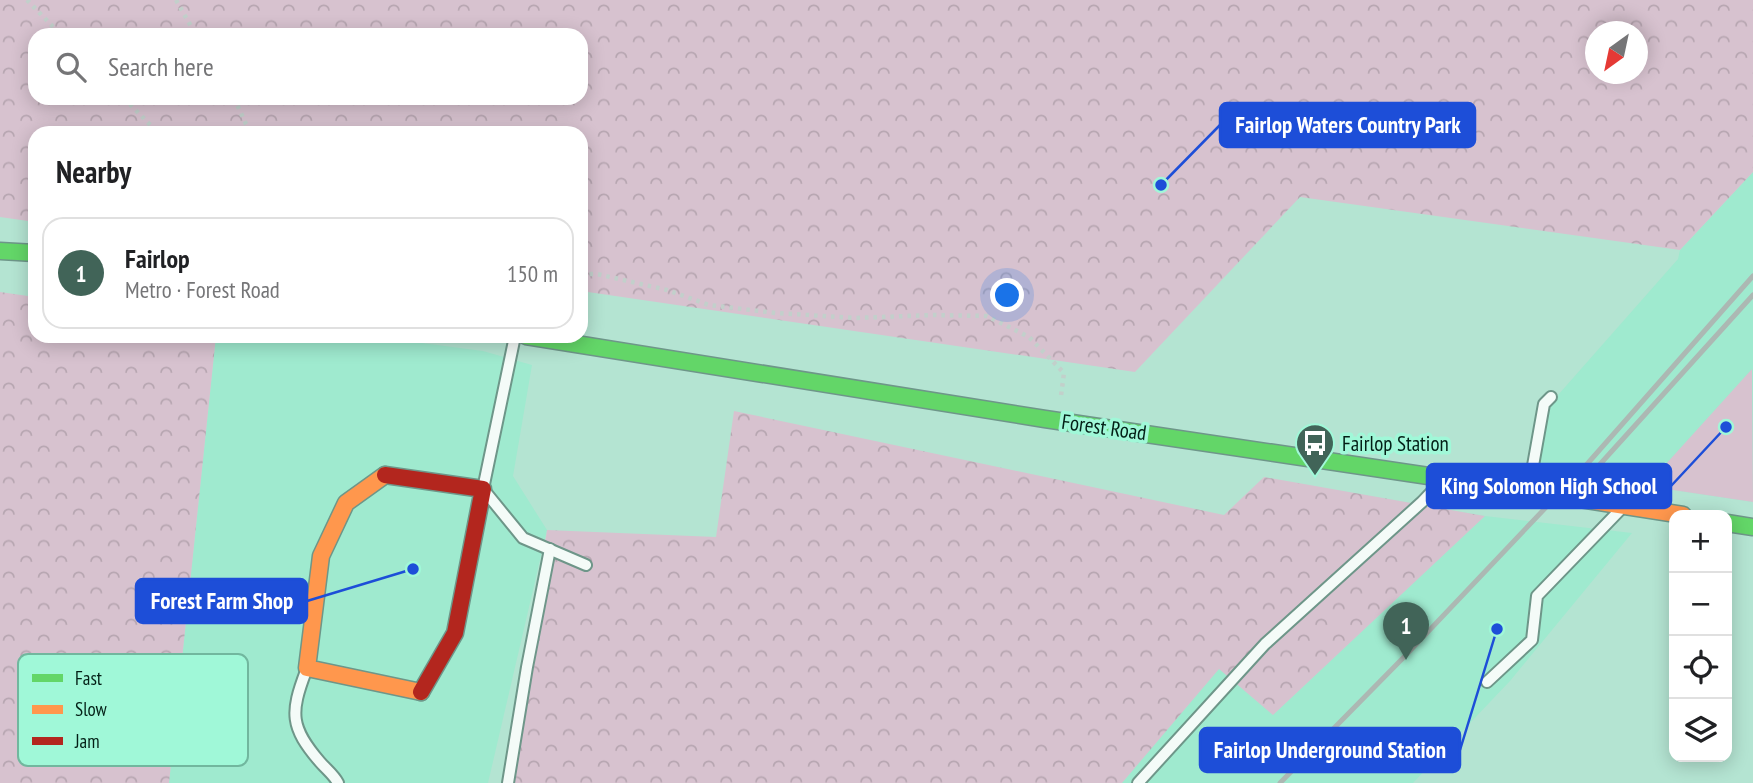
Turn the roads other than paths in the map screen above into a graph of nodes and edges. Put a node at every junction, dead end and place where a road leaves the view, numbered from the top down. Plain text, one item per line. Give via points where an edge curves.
1 (0, 251) edge
2 (28, 253) edge
3 (514, 343) edge
4 (570, 343) edge
5 (1551, 397) dead end
6 (1446, 478) junction
7 (483, 489) junction
8 (1528, 491) junction
9 (1625, 505) junction
10 (1669, 513) edge
11 (1732, 524) edge
12 (1753, 527) edge
13 (550, 549) junction
14 (586, 565) dead end
15 (307, 668) junction
16 (1487, 682) dead end
17 (338, 783) edge
18 (508, 783) edge
19 (1138, 783) edge

1 - 2 street
3 - 7 lane
4 - 6 street, Forest Road
5 - 8 lane via 1544,404
6 - 8 street, Forest Road
6 - 19 lane via 1265,644
7 - 13 lane via 523,538
7 - 15 street via 385,475 346,503 321,556
7 - 15 street via 455,633 422,692
8 - 9 street, Forest Road
9 - 10 street, Forest Road
9 - 16 lane via 1537,596 1532,639
11 - 12 street
13 - 14 lane
13 - 18 lane
15 - 17 lane via 295,720 310,751

